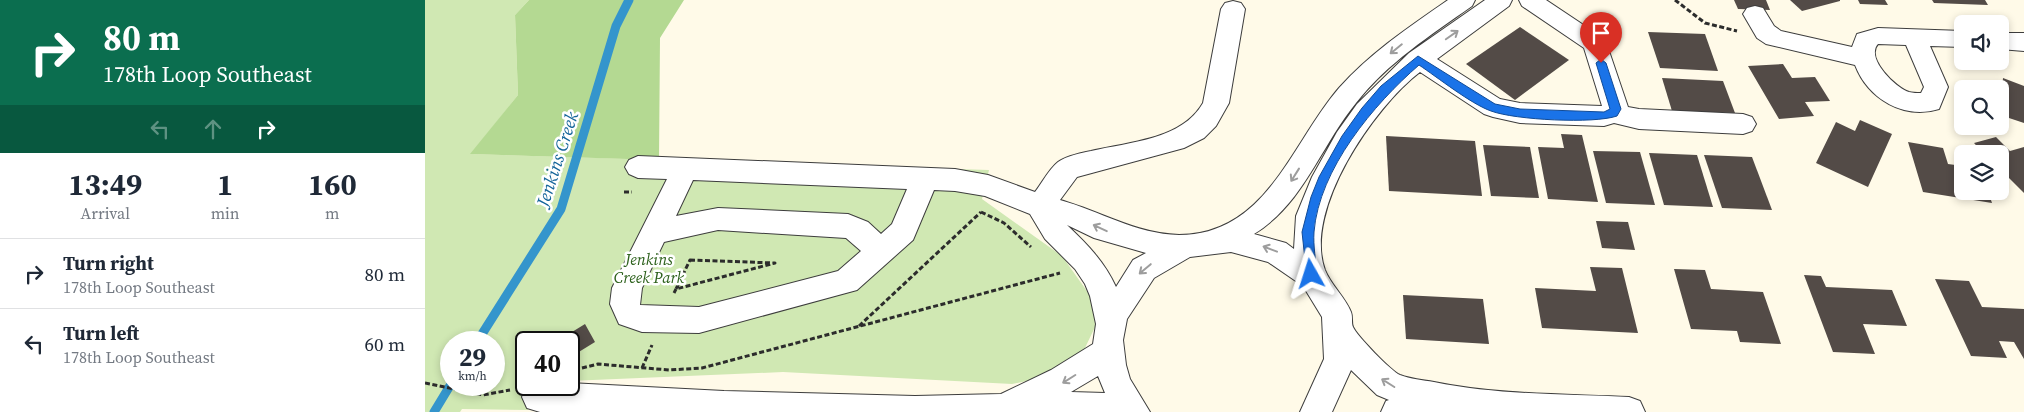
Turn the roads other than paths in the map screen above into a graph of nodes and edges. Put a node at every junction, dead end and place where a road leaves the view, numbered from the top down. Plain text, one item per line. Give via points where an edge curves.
1 (1464, 0) edge
2 (1501, 0) edge
3 (1530, 0) edge
4 (1233, 9) dead end
5 (1755, 14) dead end
6 (1914, 37) junction
7 (1954, 39) edge
8 (2009, 41) edge
9 (2024, 42) edge
10 (1865, 58) junction
11 (1418, 59) junction
12 (1614, 113) junction
13 (1743, 124) dead end
14 (637, 167) dead end
15 (685, 169) junction
16 (925, 179) junction
17 (1040, 206) junction
18 (654, 232) junction
19 (1222, 240) junction
20 (1181, 247) junction
21 (880, 252) junction
22 (1311, 274) junction
23 (1341, 335) junction
24 (1109, 337) junction
25 (573, 396) edge
26 (1468, 404) junction
27 (1002, 408) junction
28 (723, 409) edge
29 (1118, 412) edge
30 (1134, 412) edge
31 (1316, 412) edge
32 (1397, 412) edge
33 (1629, 412) edge

1 -> 19 street via 1401,45 1361,80 1272,205 1258,218
11 -> 2 street
3 - 12 street via 1592,42 1616,109
4 - 17 street via 1216,103 1207,119 1195,131 1175,141 1067,169
5 - 10 street via 1765,32 1774,38
6 - 7 street
6 - 10 street via 1879,36 1865,40 1862,50
6 - 10 street via 1936,87 1930,102 1910,102 1887,91 1873,77
8 - 9 street
11 - 12 street via 1493,107 1520,113 1604,116
11 - 22 street via 1385,88 1366,111 1325,177 1316,197 1308,232
12 - 13 street via 1639,119
14 - 15 street
15 - 16 street
15 - 18 street
16 - 17 street via 988,186
16 - 21 street via 903,232
20 -> 17 street via 1103,230 1077,216
17 - 24 street via 1055,231 1085,260 1097,277 1105,296
18 - 21 street via 718,219 848,226 858,230
18 - 21 street via 627,288 625,304 630,315 643,319 699,320 847,281
19 - 20 street
22 -> 19 street via 1270,248
20 -> 24 street via 1156,260 1136,277 1120,299
22 - 23 street via 1331,302
26 -> 23 street via 1388,385 1371,371
23 - 31 street via 1337,375
24 -> 27 street via 1087,368 1060,384
24 - 30 street via 1112,374 1122,398
25 - 28 street
26 - 32 street
26 - 33 street
27 - 28 street via 915,412
27 - 29 street via 1083,407

